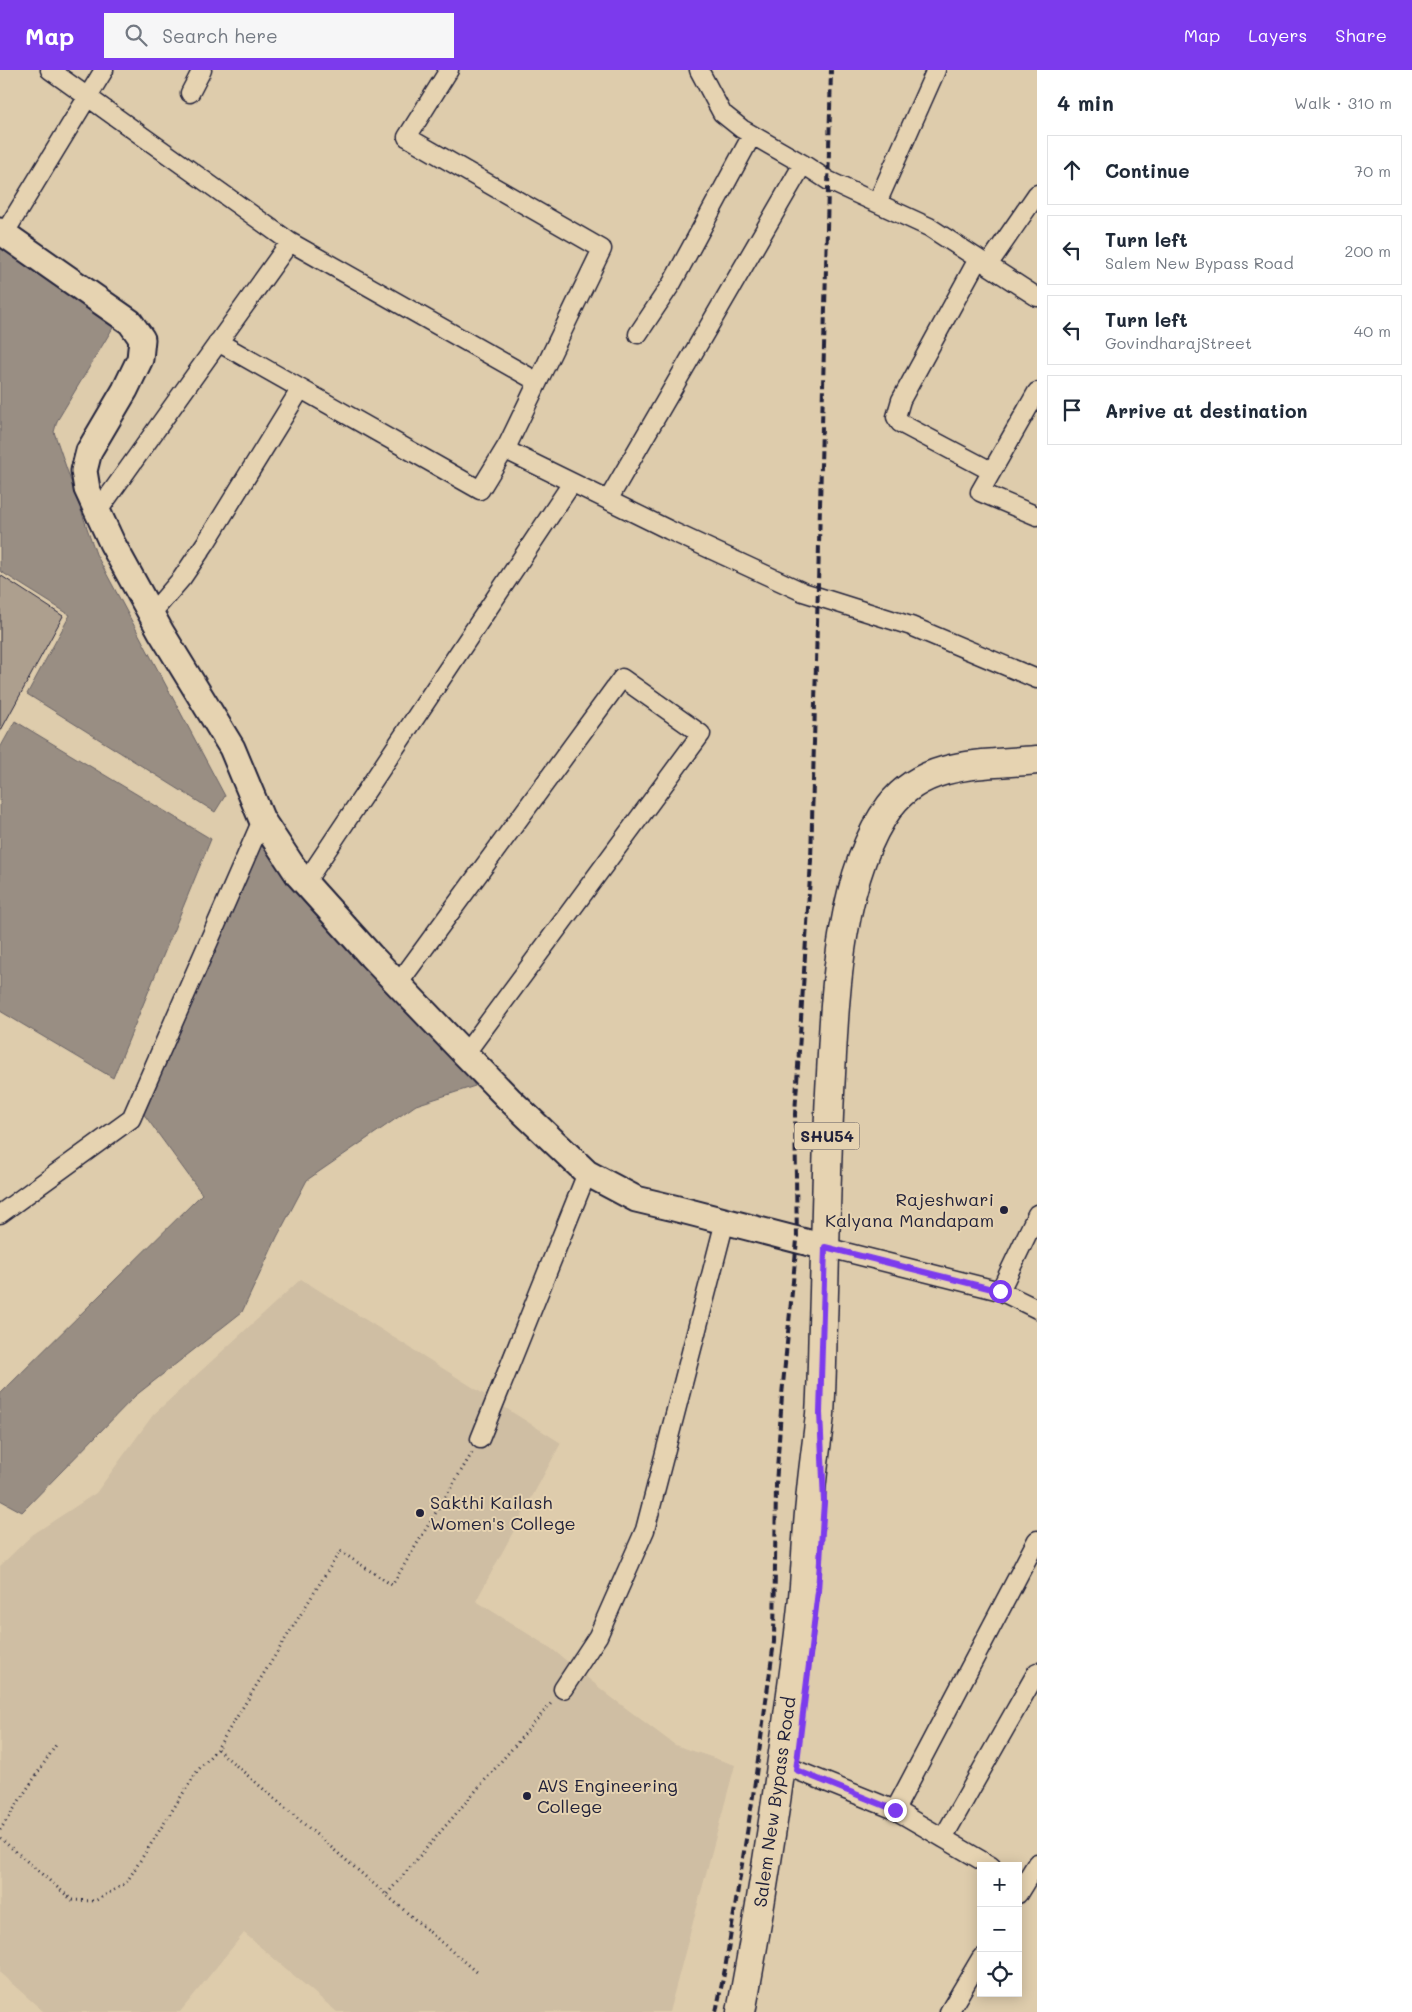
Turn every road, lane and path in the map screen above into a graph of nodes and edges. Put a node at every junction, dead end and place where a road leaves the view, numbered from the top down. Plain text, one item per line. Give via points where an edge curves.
1 (50, 70) edge
2 (104, 70) edge
3 (202, 70) edge
4 (449, 70) edge
5 (699, 70) edge
6 (936, 70) edge
7 (190, 93) dead end
8 (86, 97) junction
9 (752, 135) junction
10 (803, 164) junction
11 (1037, 194) edge
12 (877, 203) junction
13 (2, 232) edge
14 (290, 242) junction
15 (983, 262) junction
16 (1037, 297) edge
17 (638, 334) dead end
18 (218, 342) junction
19 (538, 382) junction
20 (300, 390) junction
21 (1037, 392) edge
22 (508, 444) junction
23 (991, 471) junction
24 (572, 483) junction
25 (608, 500) junction
26 (98, 511) junction
27 (1037, 516) edge
28 (151, 614) junction
29 (1037, 679) edge
30 (1037, 747) edge
31 (1037, 760) edge
32 (262, 820) junction
33 (862, 862) junction
34 (305, 883) junction
35 (398, 984) junction
36 (466, 1054) junction
37 (587, 1173) junction
38 (0, 1214) edge
39 (1037, 1214) edge
40 (725, 1221) junction
41 (825, 1247) junction
42 (1000, 1291) junction
43 (1037, 1309) edge
44 (820, 1413) junction
45 (480, 1438) joint
46 (1037, 1540) edge
47 (1037, 1672) edge
48 (563, 1689) joint
49 (56, 1745) dead end
50 (217, 1749) junction
51 (796, 1770) junction
52 (895, 1810) junction
53 (0, 1830) edge
54 (0, 1838) edge
55 (943, 1838) junction
56 (984, 1862) edge
57 (1037, 1864) edge
58 (1024, 1887) edge
59 (387, 1894) junction
60 (977, 1965) edge
61 (476, 1972) dead end
62 (741, 2012) edge
63 (758, 2012) edge
64 (949, 2012) edge

1 - 8 street
2 - 8 street
3 - 7 street
4 - 19 street via 407,137 602,249
5 - 9 street via 722,113
6 - 12 street
8 - 13 street
8 - 14 street
9 - 10 street
9 - 17 street via 672,283
10 - 12 street via 829,181
10 - 25 street
11 - 15 street
12 - 15 street via 929,227
13 - 26 street via 130,322 142,339 140,359 89,451 84,470
14 - 18 street
14 - 19 street
15 - 16 street
15 - 23 street via 901,400 896,416 900,423
18 - 20 street
18 - 26 street
19 - 22 street
20 - 22 street via 480,490
20 - 28 street via 202,548 182,578
21 - 23 street
22 - 24 street via 510,452
23 - 27 street via 980,492
24 - 25 street
24 - 34 street
25 - 29 street via 803,592 911,626
26 - 28 street
28 - 32 street via 232,748
30 - 33 main road via 954,754 915,767 893,785 875,810 863,838
31 - 33 main road, Salem New Bypass Road / SHU54 via 944,770 914,783 889,808
32 - 34 street
32 - 38 street via 131,1119
33 - 41 main road, Salem New Bypass Road / SHU54 via 840,952 826,1166
34 - 35 street
35 - 36 street
35 - 36 street via 622,678 701,734
36 - 37 street
37 - 40 street via 636,1200
37 - 45 street
39 - 42 street
40 - 41 street
40 - 48 street via 645,1530 598,1636
41 - 42 street
41 - 44 main road, Salem New Bypass Road / SHU54
42 - 43 street
44 - 51 main road, Salem New Bypass Road / SHU54 via 824,1502 818,1591
44 - 62 main road, Salem New Bypass Road / SHU54 via 792,1681 760,1913
45 - 50 path via 392,1585 340,1551
46 - 52 street
47 - 55 street
48 - 59 path
49 - 53 path
50 - 54 path via 198,1770 126,1883 94,1901 72,1900
50 - 59 path
51 - 52 street
51 - 63 main road, Salem New Bypass Road / SHU54
52 - 55 street
55 - 56 street
57 - 58 street
59 - 61 path
60 - 64 street

